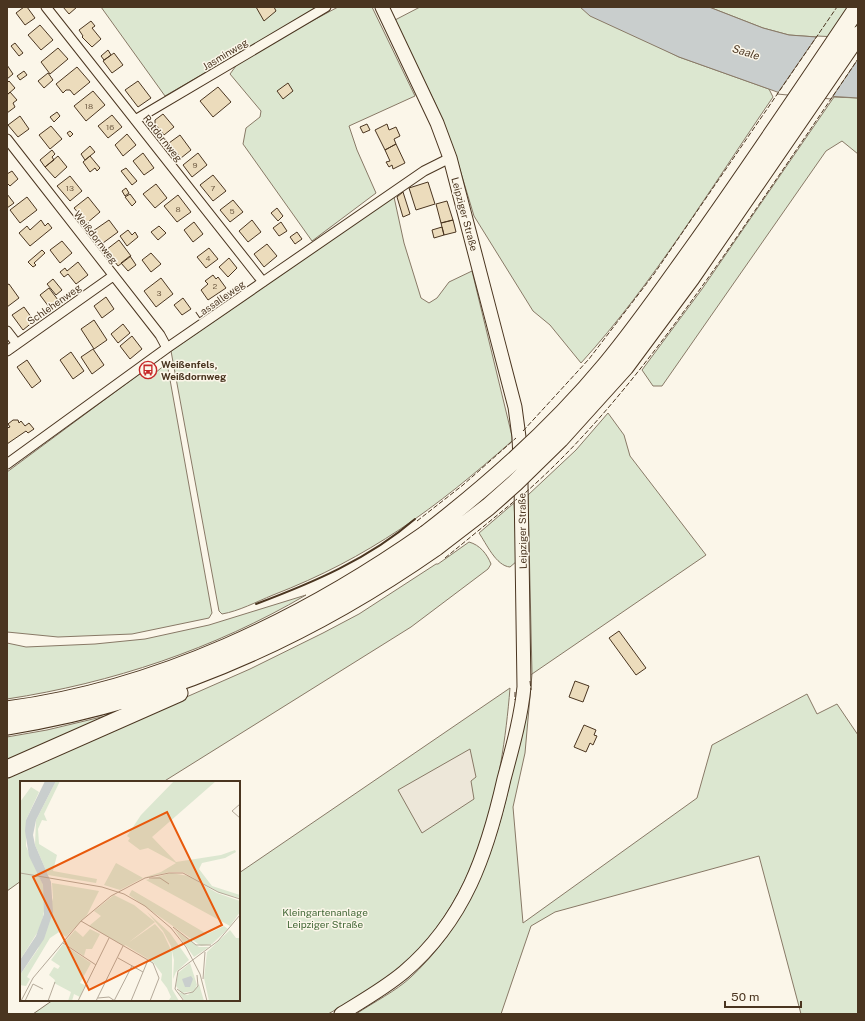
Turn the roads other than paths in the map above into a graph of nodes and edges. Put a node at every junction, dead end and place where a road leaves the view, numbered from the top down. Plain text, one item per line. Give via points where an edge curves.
1 (46, 7) edge
2 (326, 7) edge
3 (382, 7) edge
4 (858, 7) edge
5 (858, 35) edge
6 (135, 120) junction
7 (7, 140) edge
8 (450, 158) junction
9 (113, 276) junction
10 (262, 282) junction
11 (7, 331) edge
12 (17, 344) junction
13 (167, 348) junction
14 (7, 351) edge
15 (7, 463) edge
16 (431, 540) junction
17 (246, 657) junction
18 (7, 710) edge
19 (7, 726) edge
20 (7, 769) edge
21 (341, 1014) edge

1 - 6 street, Rotdornweg
2 - 6 street, Jasminweg
3 - 8 street, Leipziger Straße via 437,123
4 - 16 highway, bridge via 706,230 606,365 514,462
5 - 16 highway, bridge via 691,278 616,377 560,439 488,507
6 - 10 street, Rotdornweg
7 - 9 street, Weißdornweg
8 - 10 street, Lassalleweg via 424,171
8 - 21 street, Leipziger Straße via 512,391 518,423 523,565 523,694 494,822 481,862 462,902 422,955 387,985
9 - 12 street, Schlehenweg
9 - 13 street, Weißdornweg via 160,335
10 - 13 street, Lassalleweg
11 - 12 street
12 - 14 street, Schlehenweg
13 - 15 street, Lassalleweg
16 - 17 highway via 350,604
16 - 18 highway via 396,556 272,627 205,656 109,688
17 - 19 highway via 139,696 43,721
17 - 20 highway via 231,671

